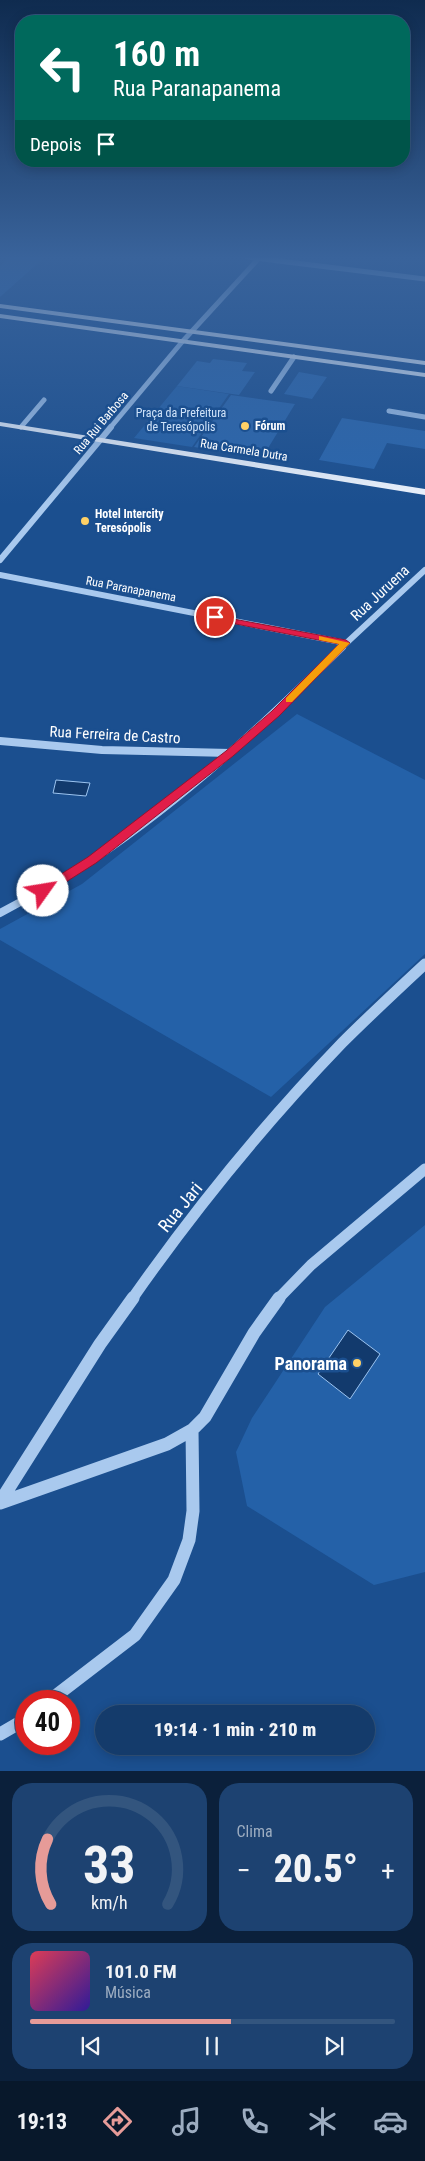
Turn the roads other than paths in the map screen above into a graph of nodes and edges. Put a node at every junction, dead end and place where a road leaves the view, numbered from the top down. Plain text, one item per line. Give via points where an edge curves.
1 (166, 340) edge
2 (184, 340) edge
3 (255, 340) edge
4 (182, 342) junction
5 (294, 357) junction
6 (425, 363) edge
7 (425, 375) edge
8 (271, 391) dead end
9 (44, 400) dead end
10 (389, 411) dead end
11 (425, 417) edge
12 (0, 424) edge
13 (21, 427) junction
14 (102, 440) junction
15 (425, 492) edge
16 (0, 560) edge
17 (425, 570) edge
18 (0, 575) edge
19 (346, 643) junction
20 (0, 740) edge
21 (230, 754) junction
22 (0, 913) edge
23 (425, 964) edge
24 (425, 1169) edge
25 (192, 1430) junction
26 (0, 1503) edge
27 (63, 1690) edge
28 (15, 1725) edge
29 (0, 1734) edge

1 - 4 main road
2 - 4 street, Rua Rui Barbosa
3 - 6 main road
4 - 5 main road
4 - 14 street, Rua Rui Barbosa
5 - 7 main road
5 - 8 street
9 - 13 street
10 - 11 street
12 - 13 main road, Rua Carmela Dutra
13 - 14 main road, Rua Carmela Dutra
14 - 15 main road, Rua Carmela Dutra
14 - 16 street, Rua Rui Barbosa
17 - 19 street, Rua Juruena
18 - 19 street, Rua Paranapanema
19 - 21 street, Rua Juruena
20 - 21 street, Rua Ferreira de Castro via 102,750
21 - 22 street, Rua Juruena via 92,860
23 - 26 street, Rua Jari via 342,1042 278,1112 164,1254 100,1344
24 - 25 street via 281,1294 254,1333 219,1396
25 - 26 street via 166,1444
25 - 27 street via 193,1511 189,1540 174,1580 135,1635
28 - 29 street

